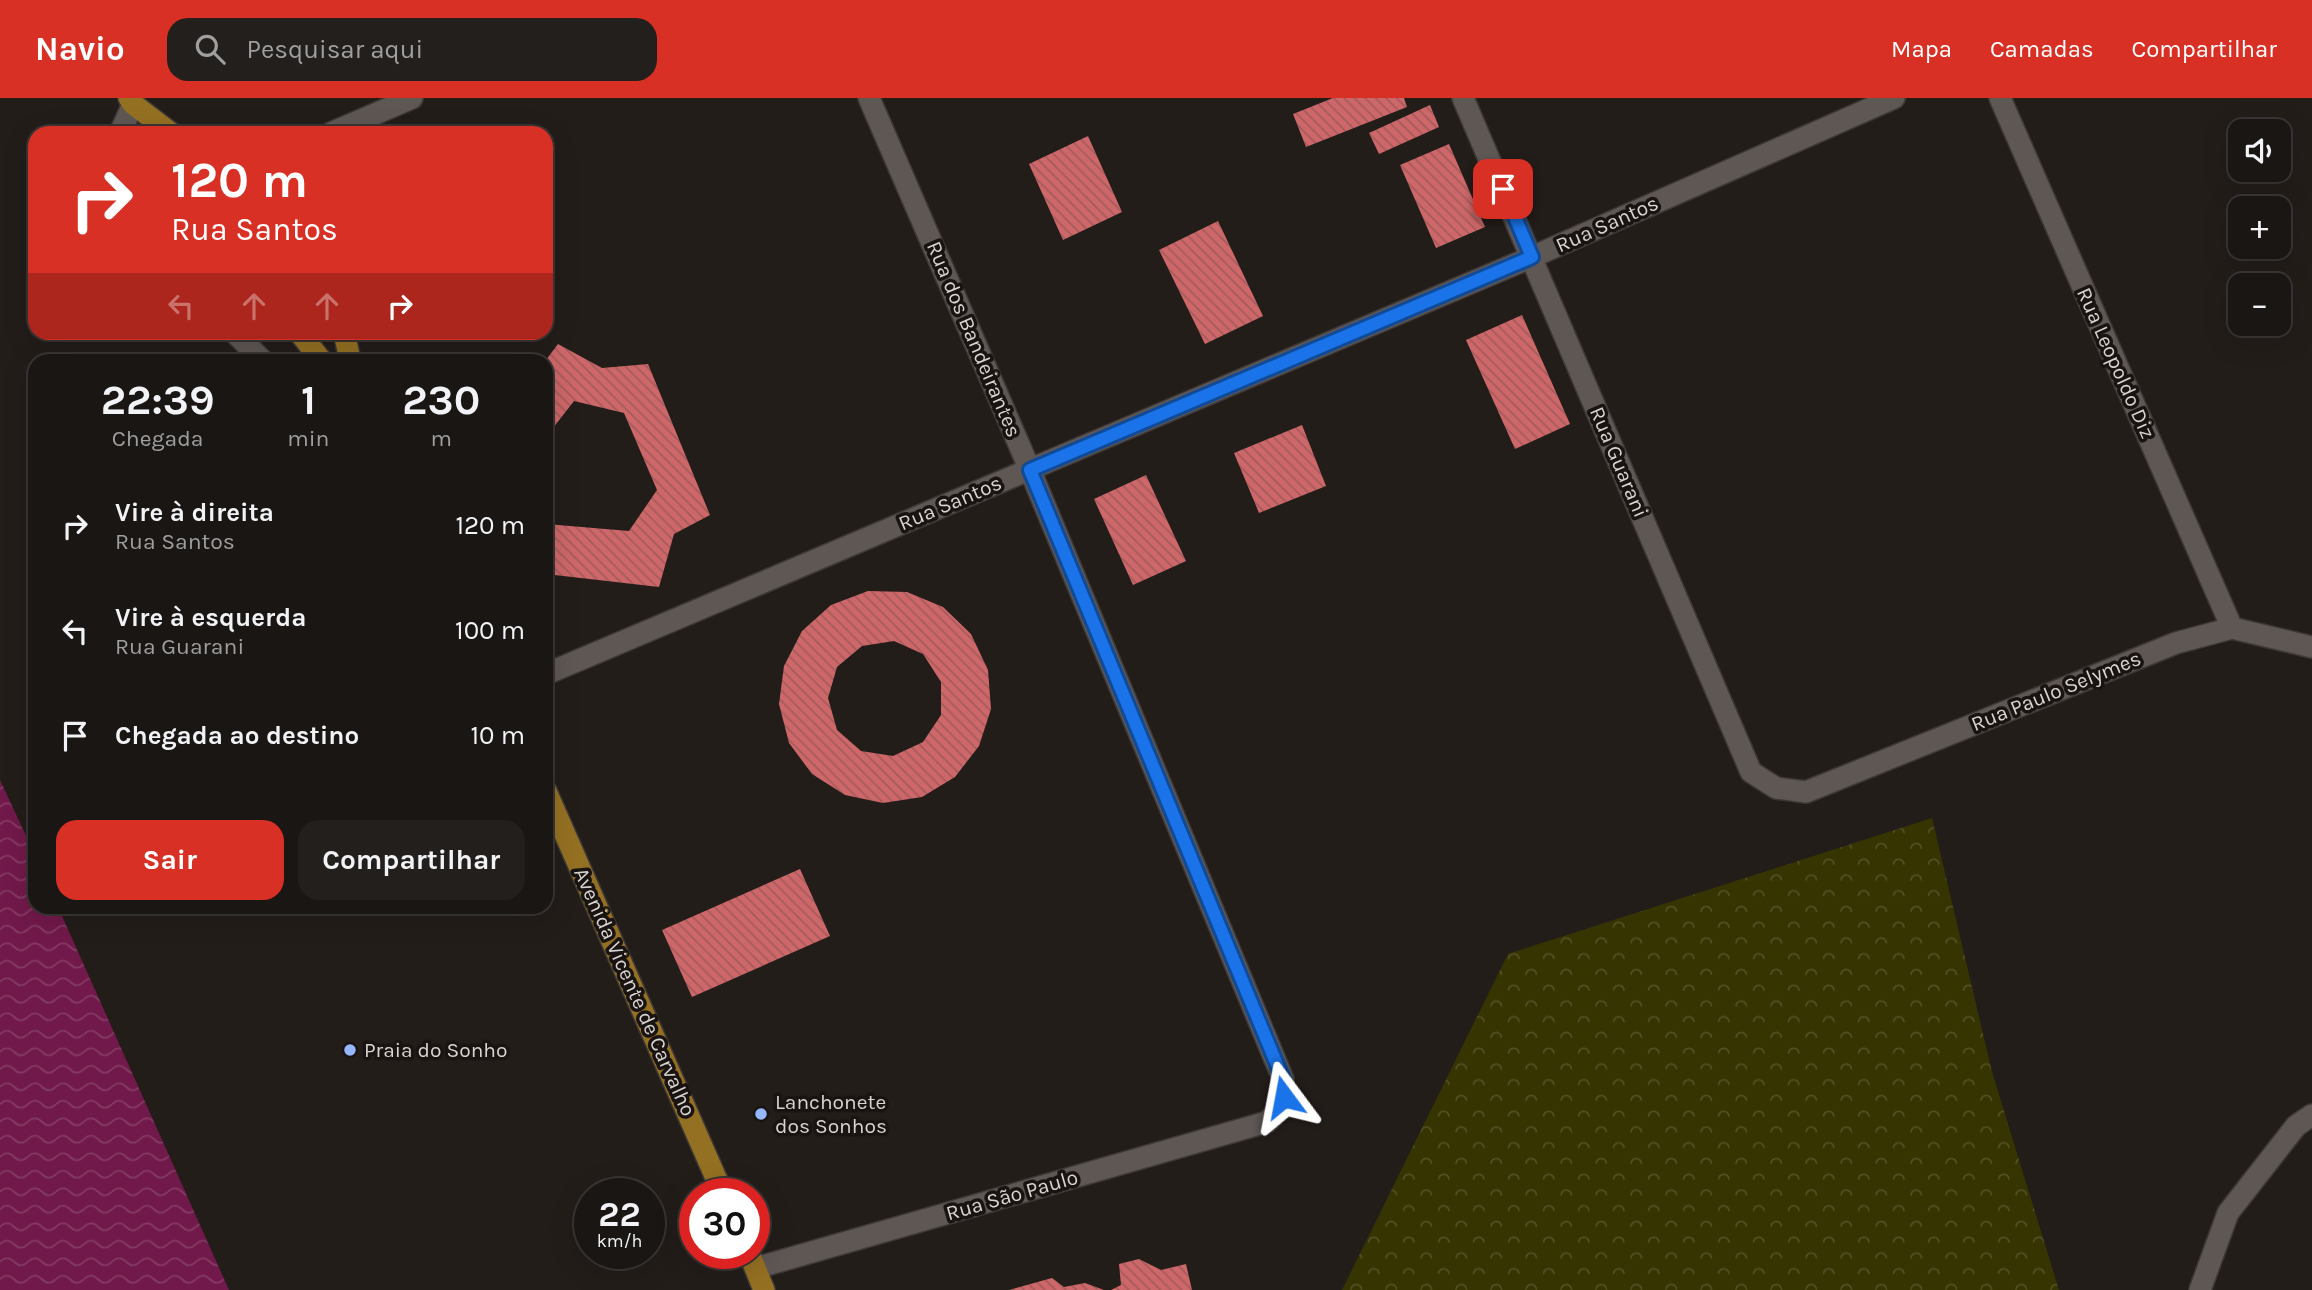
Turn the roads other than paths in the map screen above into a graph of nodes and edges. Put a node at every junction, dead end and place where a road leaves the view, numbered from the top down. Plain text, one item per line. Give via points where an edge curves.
1 (412, 98) edge
2 (869, 98) edge
3 (1463, 98) edge
4 (1894, 98) edge
5 (2000, 98) edge
6 (131, 101) edge
7 (122, 126) edge
8 (162, 126) edge
9 (347, 126) edge
10 (1532, 257) junction
11 (242, 340) edge
12 (305, 340) edge
13 (256, 354) edge
14 (316, 354) edge
15 (1030, 470) junction
16 (2232, 628) junction
17 (2312, 647) edge
18 (553, 671) edge
19 (1806, 792) joint
20 (553, 807) edge
21 (2312, 1115) edge
22 (1267, 1122) joint
23 (716, 1178) edge
24 (770, 1256) edge
25 (756, 1269) edge
26 (764, 1290) edge
27 (2200, 1290) edge

1 - 9 street
2 - 15 street, Rua dos Bandeirantes
3 - 10 street, Rua Guarani
4 - 10 street, Rua Santos
5 - 16 street, Rua Leopoldo Diz
6 - 7 street
6 - 8 main road
10 - 15 street, Rua Santos
10 - 19 street, Rua Guarani via 1751,772 1776,788
11 - 13 street
12 - 14 main road
15 - 18 street, Rua Santos
15 - 22 street, Rua dos Bandeirantes via 1283,1079 1279,1111
16 - 17 street, Rua Paulo Selymes
16 - 19 street, Rua Paulo Selymes via 2176,643
20 - 23 main road, Avenida Vicente de Carvalho
21 - 27 street via 2296,1126 2228,1213
22 - 24 street, Rua São Paulo
25 - 26 main road

